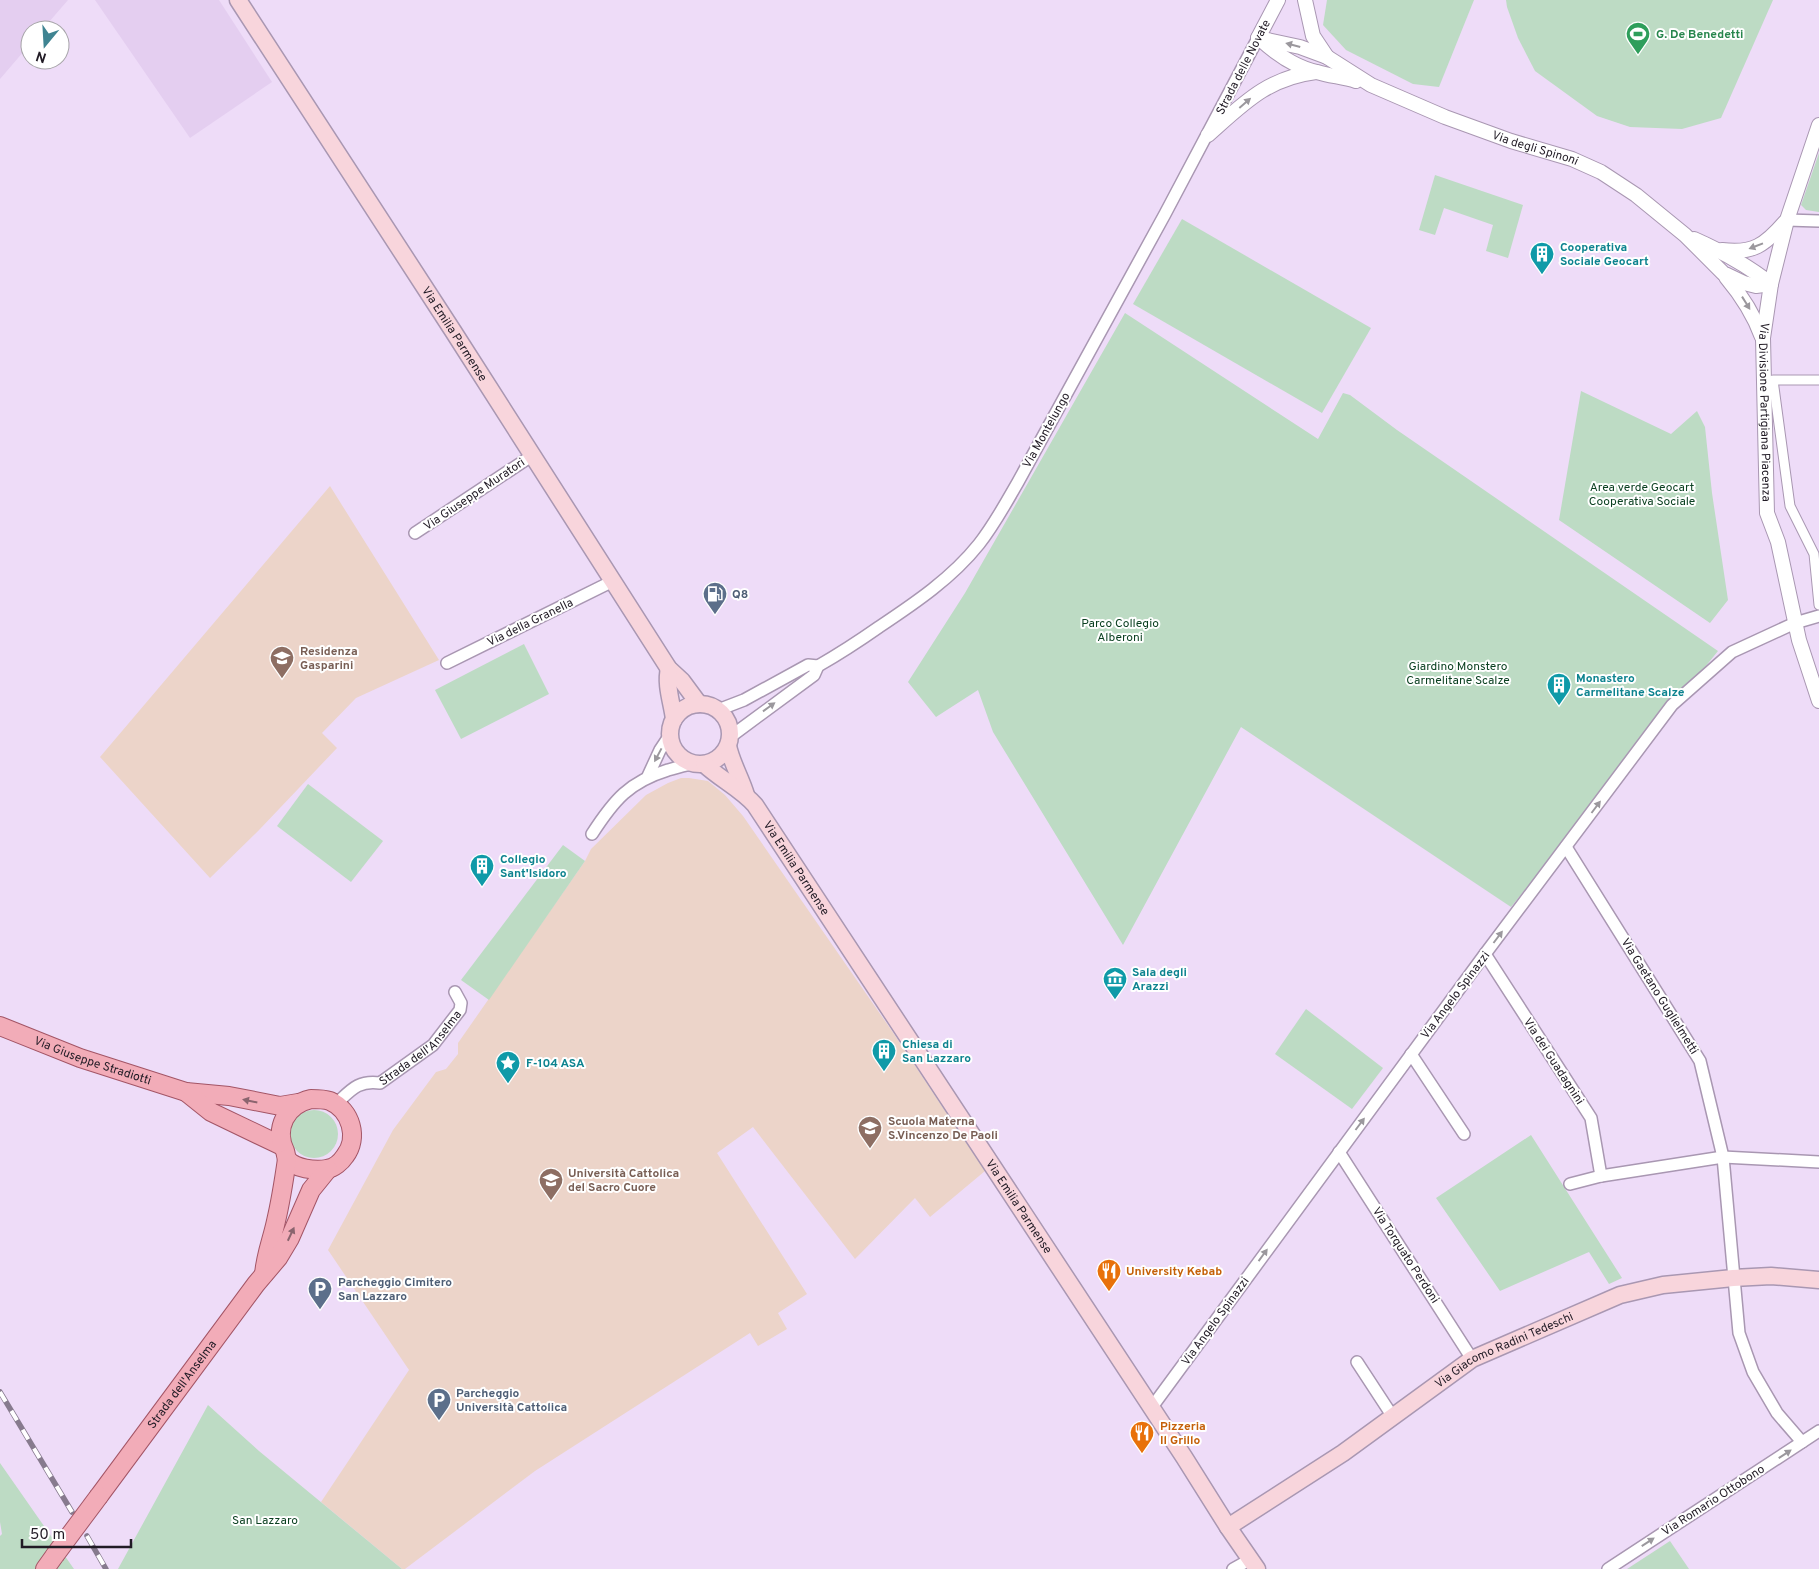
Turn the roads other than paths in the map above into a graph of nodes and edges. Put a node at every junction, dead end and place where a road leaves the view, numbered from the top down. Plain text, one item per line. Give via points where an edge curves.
1 (238, 0) edge
2 (1278, 0) edge
3 (1305, 0) edge
4 (1258, 38) junction
5 (1327, 57) junction
6 (1316, 72) junction
7 (1371, 85) junction
8 (1819, 125) edge
9 (1208, 135) junction
10 (1787, 220) junction
11 (1819, 221) edge
12 (1686, 235) junction
13 (1716, 249) junction
14 (1722, 273) junction
15 (1770, 284) junction
16 (1763, 338) junction
17 (1819, 380) edge
18 (533, 455) junction
19 (415, 533) dead end
20 (614, 581) junction
21 (1819, 605) edge
22 (1819, 616) edge
23 (1795, 623) junction
24 (447, 663) dead end
25 (818, 666) junction
26 (668, 669) junction
27 (1819, 700) edge
28 (699, 704) junction
29 (718, 710) junction
30 (672, 727) junction
31 (729, 742) junction
32 (700, 764) junction
33 (648, 776) junction
34 (746, 795) junction
35 (592, 834) dead end
36 (1566, 847) junction
37 (1485, 954) junction
38 (455, 992) dead end
39 (0, 1026) edge
40 (1411, 1054) junction
41 (186, 1092) junction
42 (298, 1103) junction
43 (336, 1104) junction
44 (1464, 1134) dead end
45 (284, 1152) junction
46 (1339, 1152) junction
47 (1723, 1157) junction
48 (1819, 1162) edge
49 (328, 1169) junction
50 (1601, 1176) junction
51 (1570, 1184) dead end
52 (264, 1274) junction
53 (1733, 1278) junction
54 (1819, 1280) edge
55 (1472, 1359) junction
56 (1357, 1362) dead end
57 (1152, 1407) junction
58 (1392, 1416) junction
59 (1819, 1432) edge
60 (1802, 1442) junction
61 (1228, 1527) junction
62 (50, 1562) edge
63 (1254, 1564) edge
64 (1233, 1569) edge
65 (1608, 1569) edge

1 - 18 main road, Via Emilia Parmense
2 - 4 street, Strada delle Novate
3 - 5 street via 1313,36
5 -> 4 street, Via degli Spinoni
4 - 6 street, Via degli Spinoni via 1277,54
4 - 9 street, Strada delle Novate
5 - 7 street, Via degli Spinoni
6 - 7 street, Via degli Spinoni
9 -> 6 street via 1254,95 1277,81
7 - 12 street, Via degli Spinoni via 1445,117 1572,159 1601,172
8 - 10 street, Via Divisione Partigiana Piacenza
9 - 25 street, Via Montelungo via 1013,490 980,543 933,589
10 - 11 street
10 -> 13 street via 1769,240 1756,247 1737,252
10 - 15 street, Via Divisione Partigiana Piacenza
12 - 13 street, Via degli Spinoni
12 - 14 street, Via degli Spinoni
13 - 15 street, Via degli Spinoni via 1752,269
14 - 15 street, Via degli Spinoni via 1756,286
14 -> 16 street via 1740,293
15 - 16 street, Via Divisione Partigiana Piacenza
16 - 23 street, Via Divisione Partigiana Piacenza via 1767,513 1778,542
17 - 21 street via 1773,380 1790,506 1814,554
18 - 19 street, Via Giuseppe Muratori
18 - 20 main road, Via Emilia Parmense
20 - 24 street, Via della Granella
20 - 26 main road, Via Emilia Parmense
22 - 23 street, Via Angelo Spinazzi
23 - 27 street, Via Divisione Partigiana Piacenza
36 -> 23 street, Via Angelo Spinazzi via 1672,706 1732,652
25 - 29 street, Via Montelungo via 808,664 744,700
31 -> 25 street, Via Montelungo via 814,674
26 - 28 main road, Via Emilia Parmense via 682,681
26 - 30 main road, Via Emilia Parmense via 666,679
28 - 29 main road
28 - 30 main road via 685,708
29 - 31 main road, Via Emilia Parmense via 728,722
30 - 32 main road, Via Emilia Parmense via 671,743 680,757
30 -> 33 street
31 - 32 main road via 718,758
31 - 34 main road, Via Emilia Parmense via 732,762
32 - 33 street via 688,764
32 - 34 main road, Via Emilia Parmense
33 - 35 street via 625,791 608,808
34 - 57 main road, Via Emilia Parmense via 792,859
37 -> 36 street, Via Angelo Spinazzi
36 - 47 street, Via Gaetano Guglielmetti via 1700,1061
37 - 40 street, Via Angelo Spinazzi
37 - 50 street, Via dei Guadagnini via 1591,1118
38 - 43 street, Strada dell'Anselma via 461,1003 460,1010 433,1045 380,1083 362,1083
39 - 41 main road, Via Giuseppe Stradiotti via 80,1058
40 - 44 street
46 -> 40 street, Via Angelo Spinazzi
42 -> 41 main road, Via Giuseppe Stradiotti via 280,1106
41 - 45 main road, Via Giuseppe Stradiotti via 211,1112
42 - 43 main road via 323,1099
42 - 45 main road via 282,1124 280,1132
43 - 49 main road via 350,1123 352,1138 344,1158
45 - 49 main road via 299,1166
45 - 52 main road, Strada dell'Anselma via 282,1197 266,1254
46 - 55 street, Via Torquato Perdoni
57 -> 46 street, Via Angelo Spinazzi
47 - 48 street
47 - 50 street
47 - 53 street, Via Gaetano Guglielmetti
52 -> 49 main road, Strada dell'Anselma via 290,1238 311,1190
50 - 51 street
52 - 62 main road, Strada dell'Anselma, bridge
53 - 54 main road, Via Giacomo Radini Tedeschi via 1771,1276
53 - 55 main road, Via Giacomo Radini Tedeschi via 1663,1285 1620,1295
53 - 60 street, Via Gaetano Guglielmetti via 1739,1333 1753,1372 1777,1414
55 - 58 main road, Via Giacomo Radini Tedeschi
56 - 58 street
57 - 61 main road, Via Emilia Parmense
58 - 61 main road, Via Giacomo Radini Tedeschi via 1343,1453
59 - 60 street, Via Romario Ottobono
65 -> 60 street, Via Romario Ottobono
61 - 63 main road, Via Emilia Parmense
63 - 64 street

